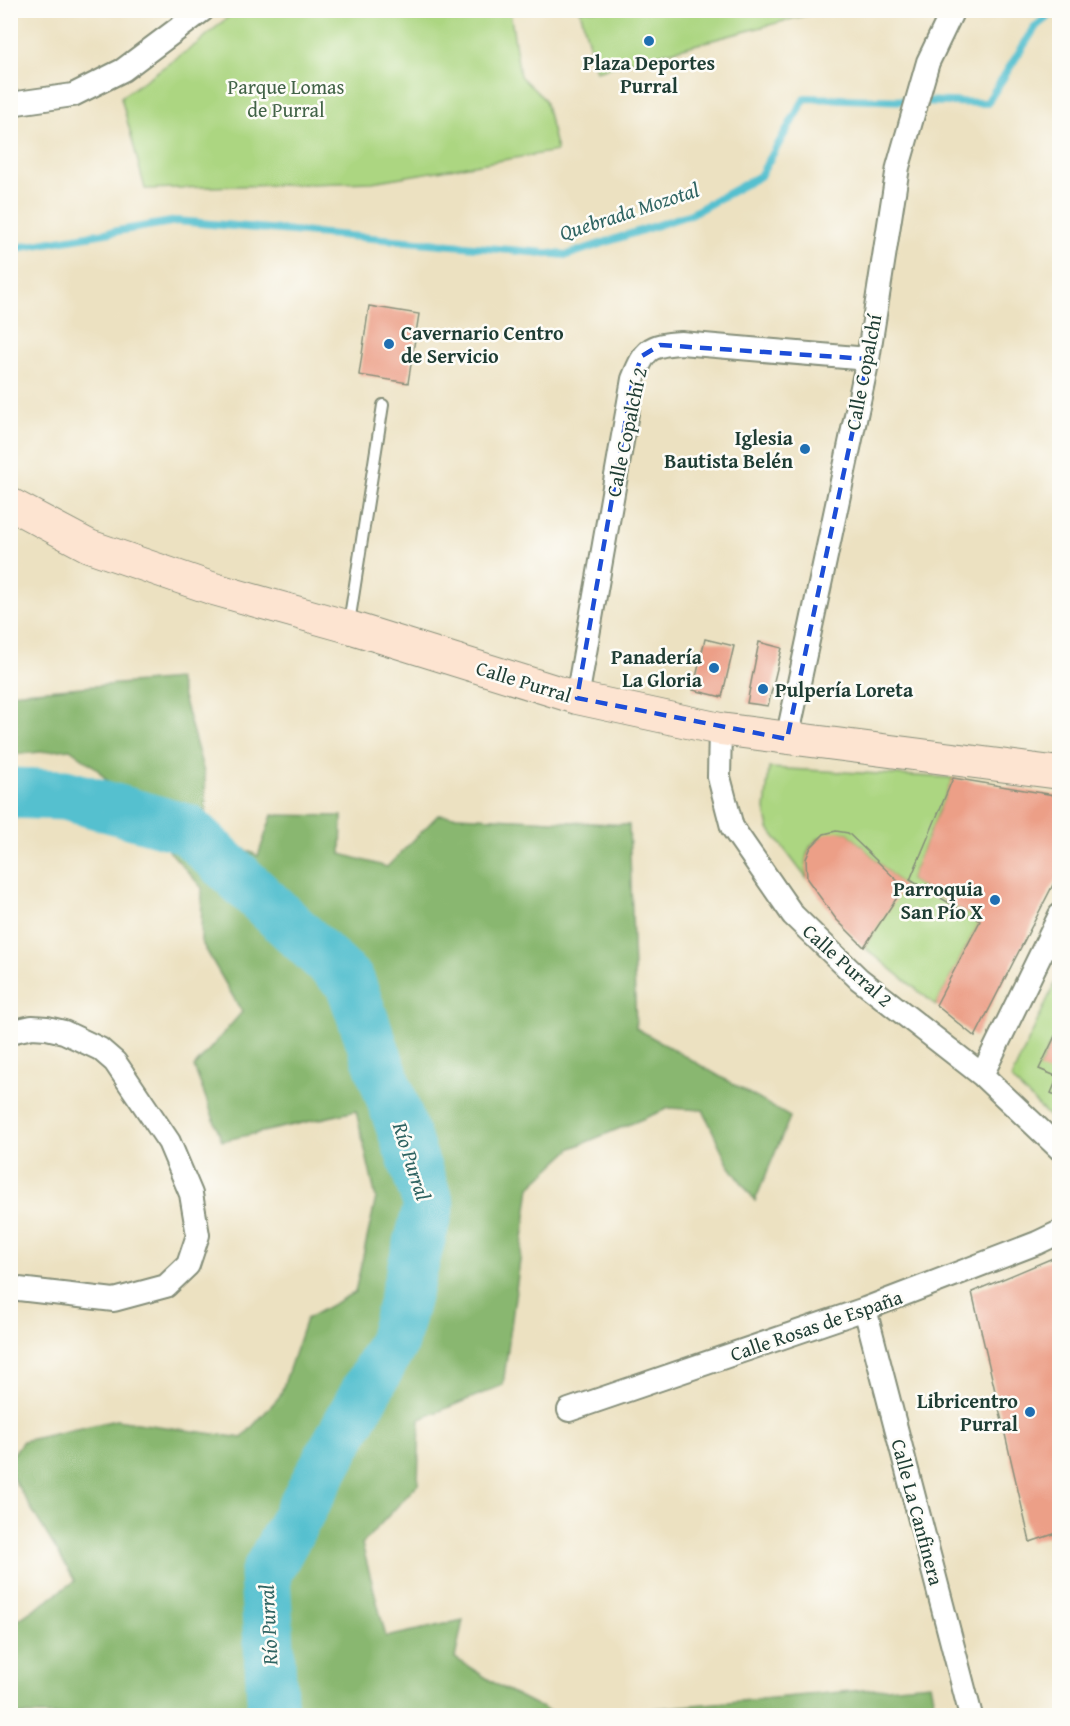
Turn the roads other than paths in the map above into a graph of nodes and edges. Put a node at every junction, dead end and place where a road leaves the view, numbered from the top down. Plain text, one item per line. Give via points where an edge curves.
1 (203, 10) edge
2 (953, 10) edge
3 (10, 104) edge
4 (868, 359) junction
5 (383, 405) dead end
6 (10, 504) edge
7 (349, 627) junction
8 (577, 698) junction
9 (720, 729) junction
10 (787, 739) junction
11 (1059, 773) edge
12 (1059, 915) edge
13 (10, 1032) edge
14 (982, 1075) junction
15 (1059, 1149) edge
16 (1059, 1232) edge
17 (10, 1288) edge
18 (865, 1309) junction
19 (569, 1410) dead end
20 (971, 1716) edge

1 - 3 street via 123,70 73,95
2 - 4 street, Calle Copalchí via 928,62 898,167
4 - 8 street, Calle Copalchí 2 via 681,343 660,345 642,356 633,379
4 - 10 street, Calle Copalchí
5 - 7 lane
6 - 7 street, Calle Purral via 89,546 214,589
7 - 8 street, Calle Purral
8 - 9 street, Calle Purral
9 - 10 street, Calle Purral
9 - 14 street, Calle Purral 2 via 719,777 732,827 794,915 859,979
10 - 11 street, Calle Purral
12 - 14 street
13 - 17 street via 47,1028 64,1032 100,1049 115,1062 169,1142 191,1194 198,1235 189,1265 166,1286 114,1300
14 - 15 street, Calle Purral 2
16 - 18 street, Calle Rosas de España
18 - 19 street, Calle Rosas de España
18 - 20 street, Calle La Canfinera

